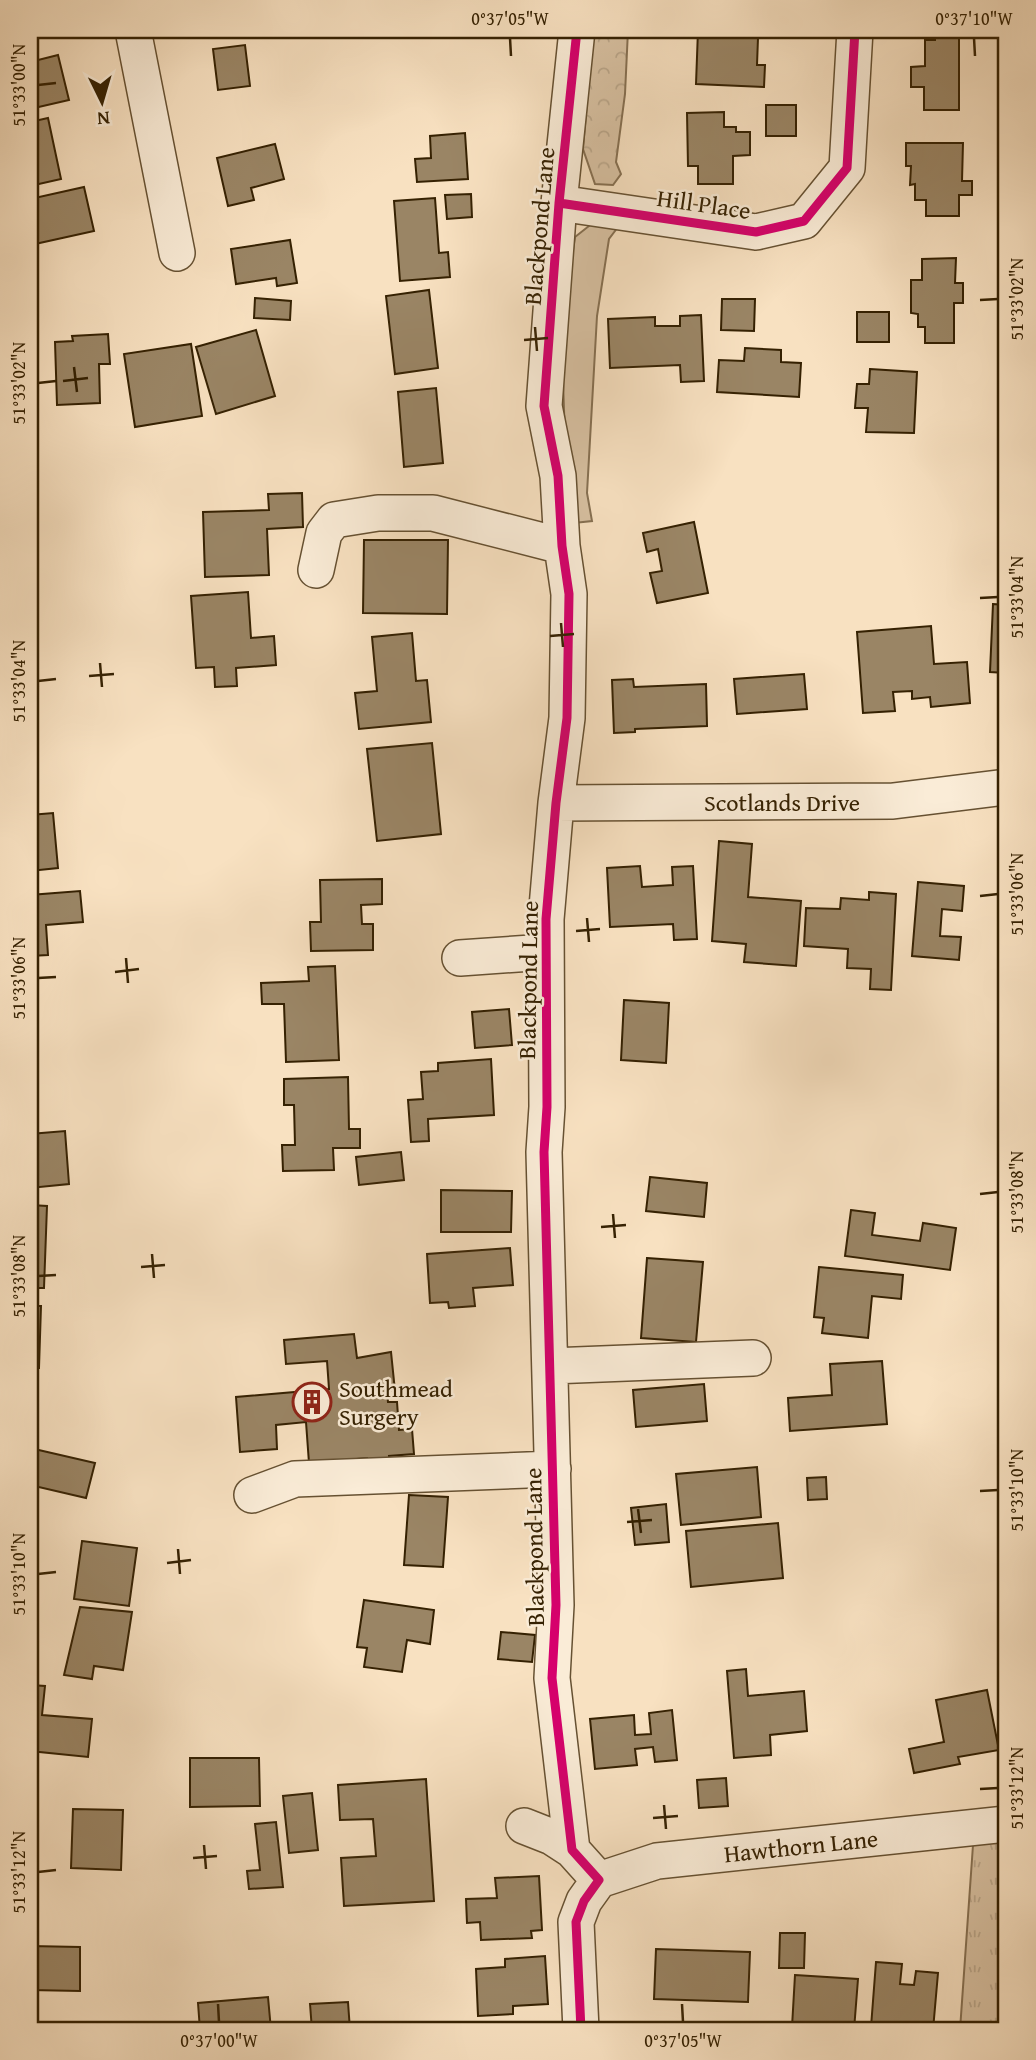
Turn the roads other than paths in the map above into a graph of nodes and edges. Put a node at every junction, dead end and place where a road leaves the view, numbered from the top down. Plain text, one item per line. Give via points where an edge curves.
1 (133, 30) edge
2 (577, 30) edge
3 (855, 30) edge
4 (559, 203) junction
5 (177, 253) dead end
6 (562, 546) junction
7 (316, 570) dead end
8 (1006, 787) edge
9 (556, 803) junction
10 (546, 952) junction
11 (460, 958) dead end
12 (753, 1358) dead end
13 (551, 1366) junction
14 (553, 1469) junction
15 (252, 1495) dead end
16 (1006, 1824) edge
17 (524, 1826) dead end
18 (572, 1850) junction
19 (599, 1880) junction
20 (581, 2030) edge

1 - 5 street
2 - 4 street, Blackpond Lane
3 - 4 street, Hill Place via 847,168 804,221 756,232
4 - 6 street, Blackpond Lane via 544,406 558,476
6 - 7 street via 433,513 378,513 334,520 324,533
6 - 9 street, Blackpond Lane via 569,594 567,718
8 - 9 street, Scotlands Drive via 893,801
9 - 10 street, Blackpond Lane
10 - 11 street
10 - 13 street, Blackpond Lane via 544,1152
12 - 13 street
13 - 14 street, Blackpond Lane
14 - 15 street via 295,1479
14 - 18 street, Blackpond Lane via 556,1605 552,1678
16 - 19 street, Hawthorn Lane via 657,1861
17 - 18 street
18 - 19 street
19 - 20 street via 576,1922

